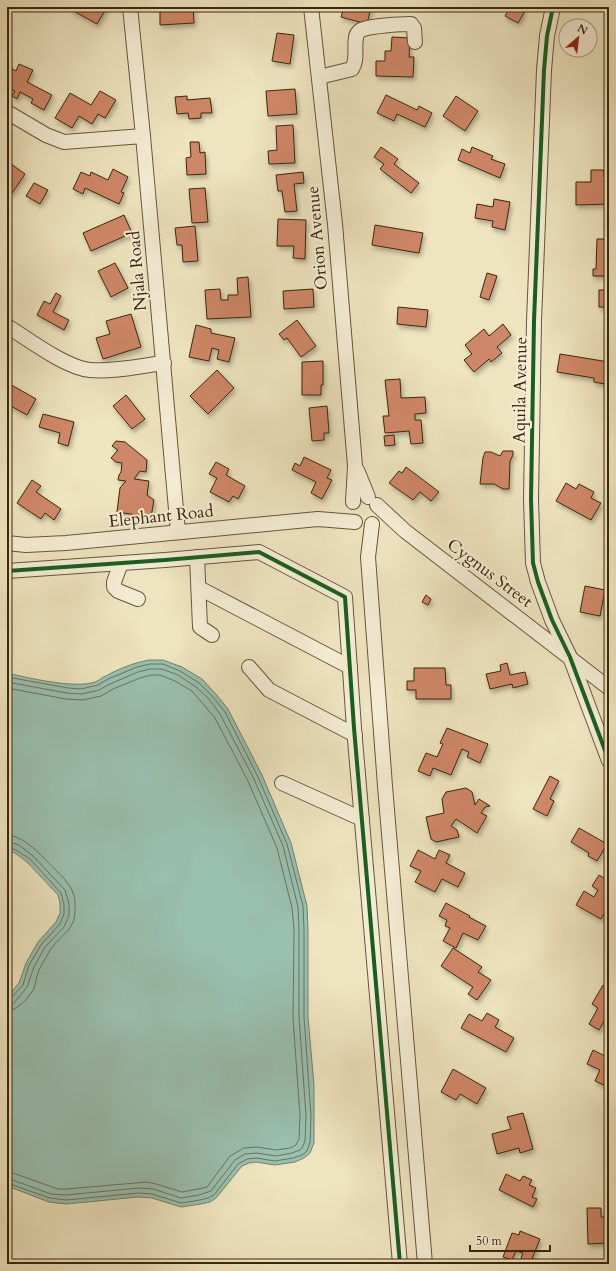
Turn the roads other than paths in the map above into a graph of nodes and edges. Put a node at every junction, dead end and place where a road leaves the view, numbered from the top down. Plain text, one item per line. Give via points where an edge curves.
1 (130, 7) edge
2 (311, 7) edge
3 (553, 7) edge
4 (415, 42) dead end
5 (319, 77) junction
6 (7, 112) edge
7 (143, 136) junction
8 (7, 326) edge
9 (164, 363) junction
10 (355, 466) junction
11 (372, 501) junction
12 (352, 503) junction
13 (318, 519) junction
14 (373, 522) junction
15 (356, 523) junction
16 (406, 531) junction
17 (178, 532) junction
18 (7, 543) edge
19 (197, 557) junction
20 (368, 557) junction
21 (121, 563) junction
22 (7, 571) edge
23 (199, 588) junction
24 (138, 599) dead end
25 (212, 635) dead end
26 (570, 657) junction
27 (249, 667) dead end
28 (350, 667) junction
29 (609, 688) edge
30 (355, 735) junction
31 (609, 761) edge
32 (282, 782) dead end
33 (362, 819) junction
34 (400, 1264) edge
35 (425, 1264) edge

1 - 7 street, Njala Road
2 - 5 street, Orion Avenue
3 - 26 street, Aquila Avenue via 544,70 534,321 531,539 538,582 552,620
4 - 5 street via 414,28 411,24 360,30 356,37 356,59 352,69
5 - 10 street, Orion Avenue via 335,224
6 - 7 street via 46,135 64,142
7 - 9 street, Njala Road
8 - 9 street via 50,353 90,370
9 - 17 street, Njala Road
10 - 11 street, Orion Avenue
10 - 12 street, Orion Avenue
11 - 12 street via 360,497
11 - 14 street via 379,513
11 - 16 street, Cygnus Street
12 - 13 street, Elephant Road via 341,512
12 - 15 street via 350,515
13 - 15 street, Elephant Road
13 - 17 street, Elephant Road
14 - 15 street via 365,526
14 - 16 street, Cygnus Street via 391,524
14 - 20 street
15 - 20 street
16 - 26 street, Cygnus Street
17 - 18 street, Elephant Road via 66,543
19 - 21 street
19 - 23 street
19 - 28 street via 259,552 345,597
20 - 35 street
21 - 22 street
21 - 24 street via 114,587
23 - 25 street via 200,627
23 - 28 street
26 - 29 street, Cygnus Street
26 - 31 street, Aquila Avenue
27 - 30 street via 269,690
28 - 30 street
30 - 33 street
32 - 33 street
33 - 34 street

